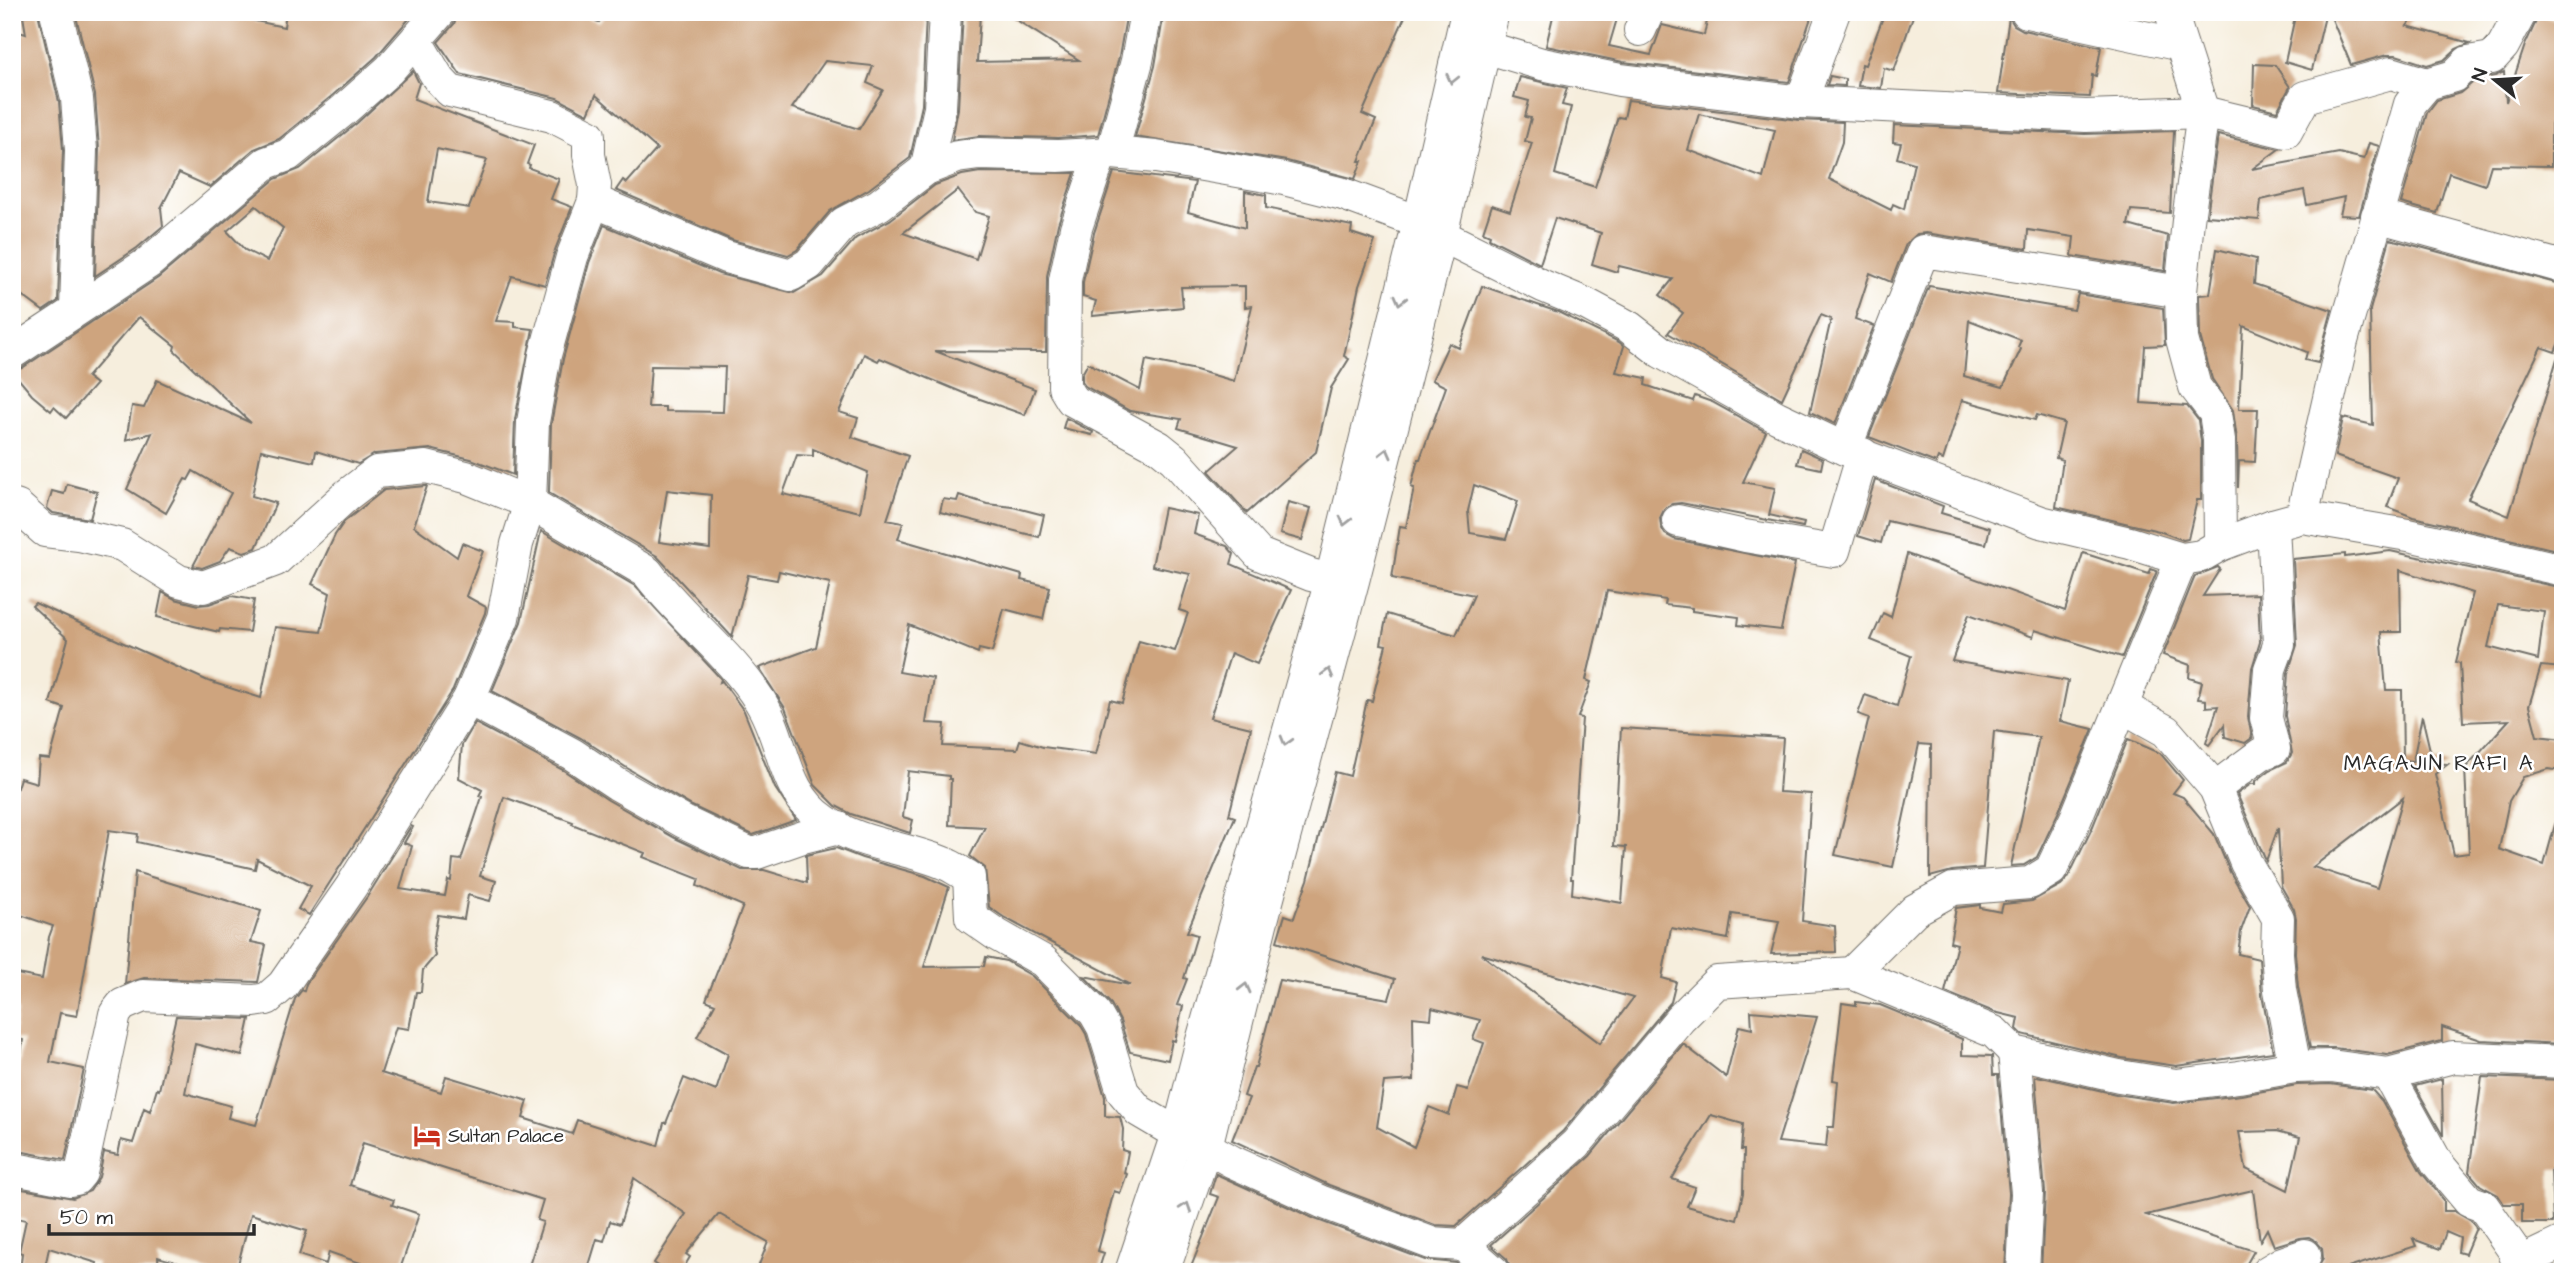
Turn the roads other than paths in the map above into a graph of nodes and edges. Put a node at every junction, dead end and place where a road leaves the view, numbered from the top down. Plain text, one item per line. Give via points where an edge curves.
1 (56, 12) edge
2 (440, 12) edge
3 (946, 12) edge
4 (1146, 12) edge
5 (1467, 12) edge
6 (1493, 12) edge
7 (1834, 12) edge
8 (2027, 12) edge
9 (2171, 12) edge
10 (2521, 12) edge
11 (416, 41) junction
12 (2181, 45) junction
13 (1485, 47) junction
14 (2427, 84) junction
15 (1801, 102) junction
16 (2203, 112) junction
17 (1106, 154) junction
18 (926, 169) junction
19 (594, 201) junction
20 (2376, 216) junction
21 (1430, 228) junction
22 (2563, 267) edge
23 (2181, 292) junction
24 (76, 309) junction
25 (12, 353) edge
26 (1854, 451) junction
27 (530, 503) junction
28 (12, 505) edge
29 (1678, 521) dead end
30 (2287, 521) junction
31 (2220, 545) junction
32 (2182, 559) junction
33 (2563, 570) edge
34 (1331, 580) junction
35 (469, 699) junction
36 (2123, 707) junction
37 (2215, 788) junction
38 (839, 828) junction
39 (1852, 973) junction
40 (2014, 1052) junction
41 (2563, 1062) edge
42 (2295, 1066) junction
43 (2388, 1074) junction
44 (1178, 1134) junction
45 (1206, 1147) junction
46 (12, 1174) edge
47 (2563, 1242) edge
48 (1463, 1245) junction
49 (2305, 1255) dead end
50 (2520, 1267) edge
51 (1131, 1272) edge
52 (1163, 1272) edge
53 (1494, 1272) edge
54 (2023, 1272) edge
55 (2267, 1272) edge

1 - 24 street via 77,100 81,150
2 - 11 street
3 - 18 street via 940,108
4 - 17 street via 1137,61
5 -> 21 street
6 - 13 street
7 - 15 street
8 - 12 street
9 - 12 street
10 - 14 street via 2492,58 2468,62 2454,76
11 - 19 street via 450,91 552,116 589,135
11 - 24 street via 389,70 288,155 266,163 148,263
12 - 16 street
13 - 15 street via 1620,80
13 - 21 street
14 - 16 street via 2391,73 2305,97 2286,132
14 - 20 street via 2410,104
15 - 16 street via 2086,116
16 - 23 street
17 - 18 street via 979,154 957,156
17 - 21 street via 1284,179 1343,194
17 - 34 street via 1076,229 1065,280 1065,387 1072,400 1174,459 1259,554
18 - 19 street via 879,205 844,223 809,264 791,275 726,257
19 - 27 street via 572,257 545,355 533,422
20 - 22 street
20 - 30 street
21 - 26 street via 1629,327 1661,352 1777,417
21 -> 34 street
45 -> 21 street via 1353,581
23 - 26 street via 1923,251
23 - 31 street via 2182,339 2195,387 2215,413
24 - 25 street
26 - 29 street via 1834,551
26 - 32 street via 2041,522
27 - 28 street via 466,477 426,467 377,472 276,560 203,587 178,581 122,545 45,531
27 - 35 street via 503,618
27 - 38 street via 647,572 746,680 770,719 803,803
30 - 31 street
30 - 33 street via 2407,535
30 - 37 street via 2279,645 2270,669 2266,718 2274,749
31 - 32 street via 2201,556
32 - 36 street
34 -> 44 street
35 - 38 street via 684,822 749,853
35 - 46 street via 351,887 276,993 254,1001 143,996 122,1005 115,1014 81,1173 71,1180 20,1170
36 - 37 street via 2166,731
36 - 39 street via 2051,870 2030,883 1953,889 1915,910
37 - 42 street via 2246,863 2278,918 2280,990
38 - 44 street via 947,864 969,877 971,917 1043,961 1095,1013 1129,1101
39 - 40 street via 1994,1032
39 - 48 street via 1717,982 1680,1019 1576,1144
40 - 42 street via 2176,1085
40 - 54 street via 2026,1193
41 - 43 street via 2453,1057
42 - 43 street
43 - 50 street via 2437,1163 2469,1201 2483,1206
44 - 45 street
44 - 51 street
45 - 48 street via 1399,1232 1431,1243
52 -> 45 street
47 - 50 street
48 - 53 street
49 - 55 street

